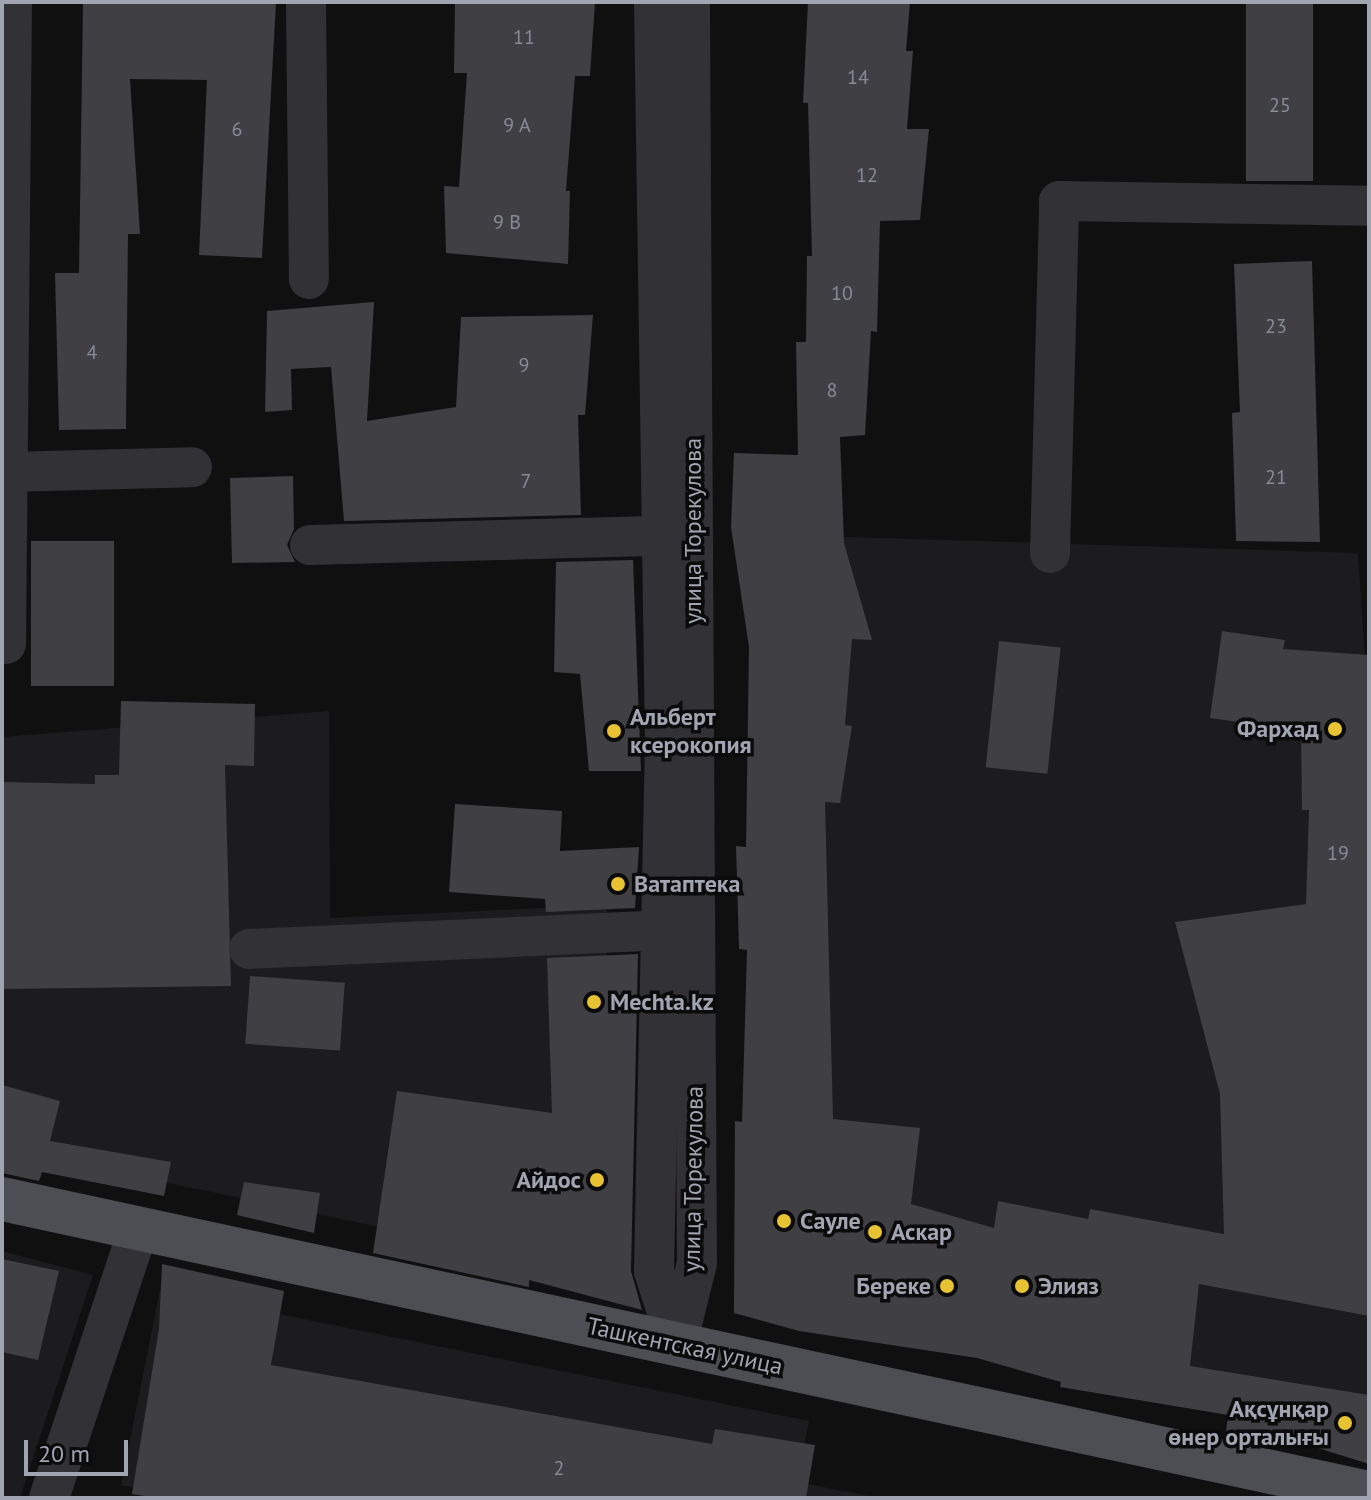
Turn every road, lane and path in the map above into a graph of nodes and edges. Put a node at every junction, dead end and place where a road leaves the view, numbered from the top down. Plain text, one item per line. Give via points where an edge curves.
1 (12, 2) edge
2 (306, 2) edge
3 (654, 2) edge
4 (690, 2) edge
5 (1369, 206) edge
6 (309, 279) dead end
7 (192, 467) dead end
8 (7, 472) junction
9 (662, 536) junction
10 (310, 545) dead end
11 (1050, 553) dead end
12 (6, 644) dead end
13 (662, 930) junction
14 (249, 949) dead end
15 (2, 1199) edge
16 (139, 1228) junction
17 (677, 1344) junction
18 (1369, 1493) edge
19 (49, 1498) edge

1 - 8 street
2 - 6 street
3 - 9 street, улица Торекулова
4 - 17 street, улица Торекулова via 697,1263
5 - 11 street via 1059,201
7 - 8 street
8 - 12 street
9 - 10 street
9 - 13 street, улица Торекулова
13 - 14 street
13 - 17 street, улица Торекулова via 654,1271
15 - 16 main road, Ташкентская улица
16 - 17 main road, Ташкентская улица
16 - 19 street
17 - 18 main road, Ташкентская улица

